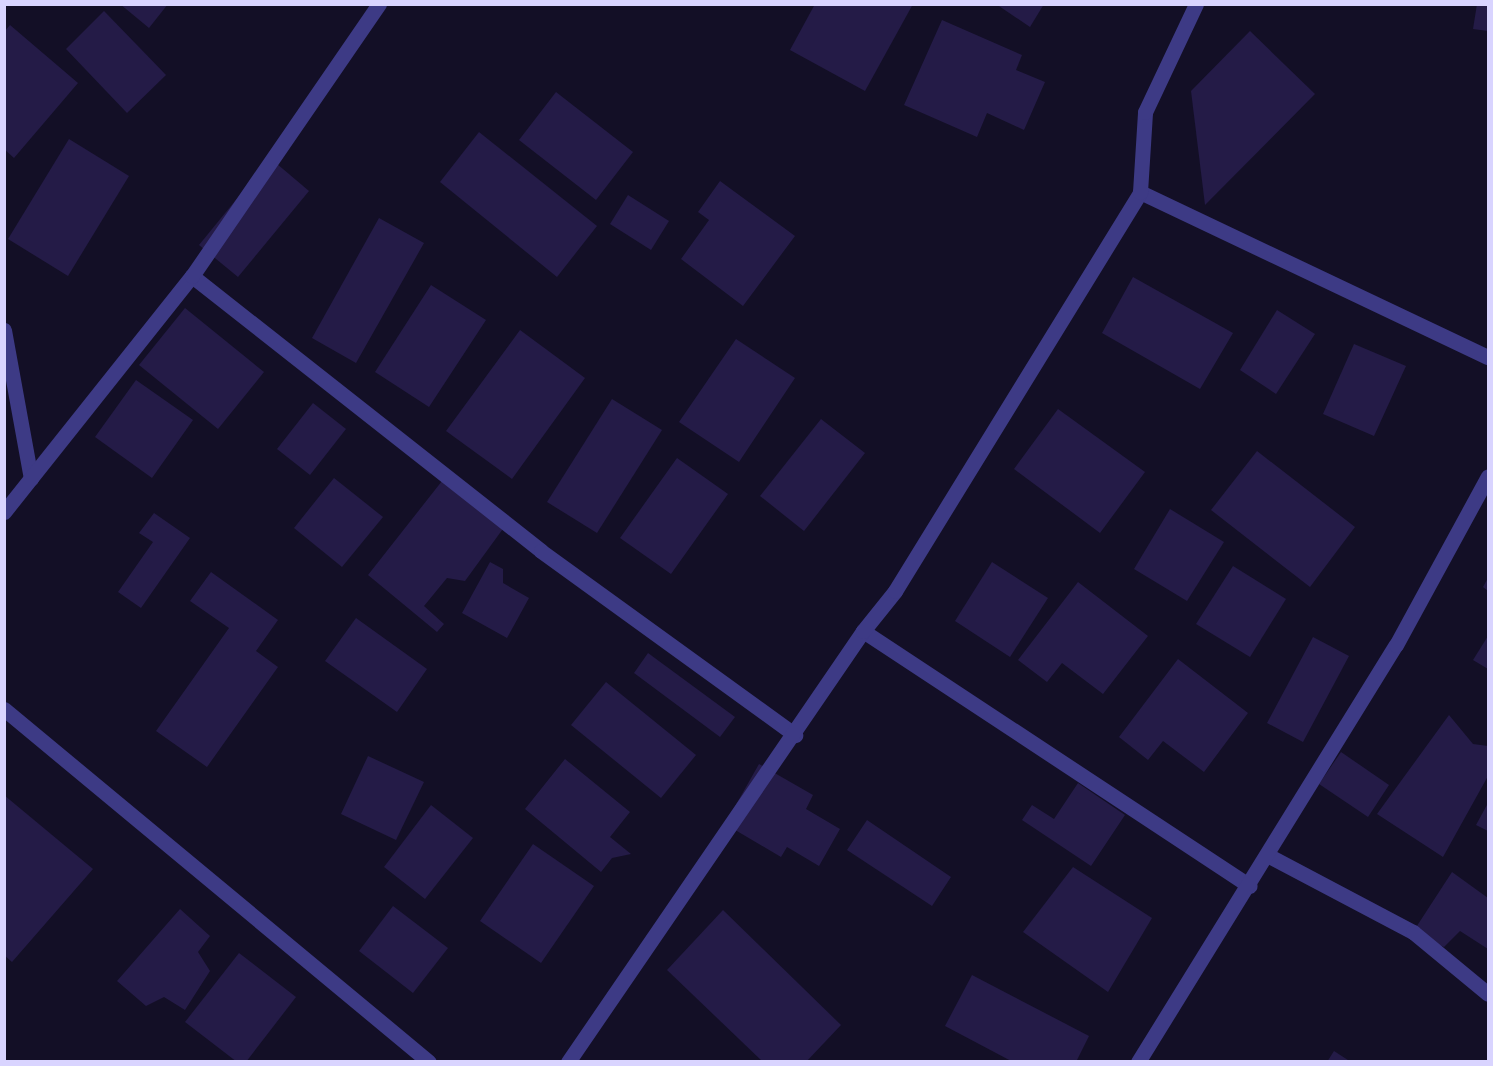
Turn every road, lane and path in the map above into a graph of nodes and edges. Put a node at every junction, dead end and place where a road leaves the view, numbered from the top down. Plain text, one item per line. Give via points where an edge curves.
1 (379, 4) edge
2 (1196, 4) edge
3 (1140, 192) junction
4 (192, 276) junction
5 (4, 330) edge
6 (1488, 357) edge
7 (1488, 476) edge
8 (31, 479) junction
9 (4, 512) edge
10 (863, 631) junction
11 (4, 709) edge
12 (795, 735) junction
13 (1269, 856) junction
14 (1250, 886) junction
15 (1488, 994) edge
16 (429, 1062) edge
17 (568, 1062) edge
18 (1138, 1062) edge

1 - 4 street
2 - 3 street via 1145,112
3 - 6 street
3 - 10 street via 895,591
4 - 8 street
4 - 12 street via 541,551
5 - 8 street
7 - 13 street via 1396,645
8 - 9 street
10 - 12 street
10 - 14 street
11 - 16 street
12 - 17 street
13 - 14 street
13 - 15 street via 1413,932
14 - 18 street

